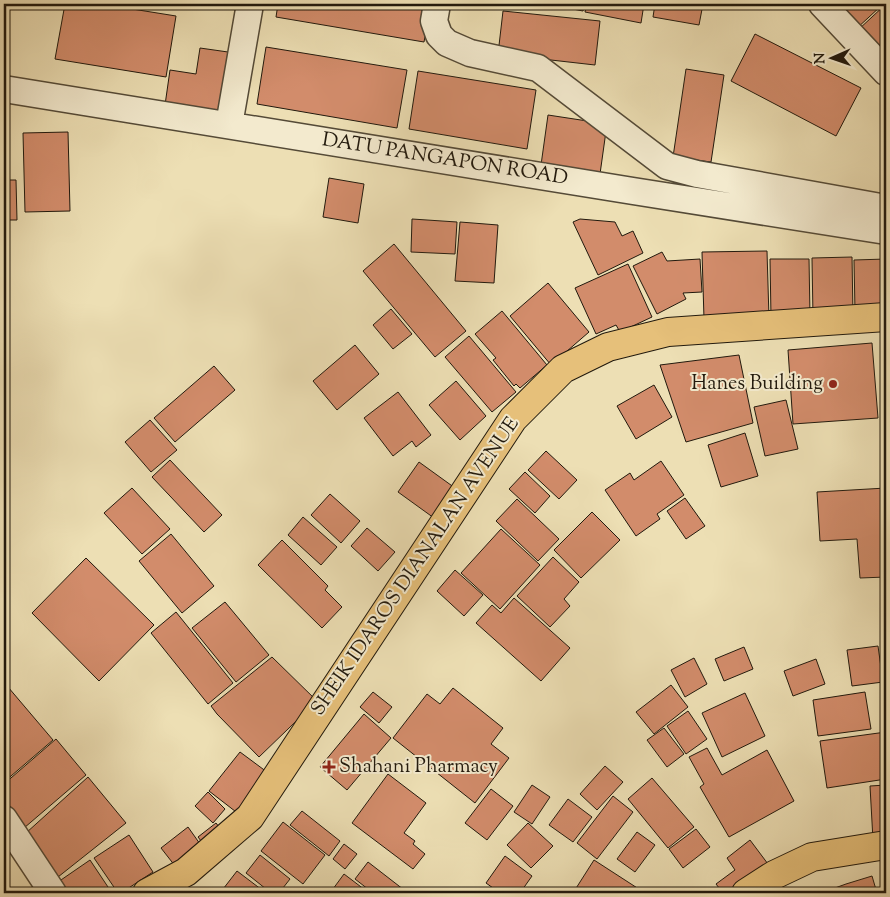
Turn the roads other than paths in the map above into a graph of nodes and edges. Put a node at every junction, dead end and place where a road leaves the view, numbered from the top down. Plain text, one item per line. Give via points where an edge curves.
1 (250, 4) edge
2 (437, 4) edge
3 (822, 4) edge
4 (886, 72) edge
5 (4, 89) edge
6 (230, 125) junction
7 (886, 208) edge
8 (886, 231) edge
9 (886, 317) edge
10 (4, 819) edge
11 (886, 845) edge
12 (53, 893) edge
13 (147, 893) edge
14 (746, 893) edge

1 - 6 street
2 - 7 street via 434,22 439,36 447,43 470,53 538,68 667,166
3 - 4 street
5 - 6 street, DATU PANGAPON ROAD
6 - 8 street, DATU PANGAPON ROAD
9 - 13 main road, SHEIK IDAROS DIANALAN AVENUE via 668,332 608,347 563,369 513,419 250,817 186,872
10 - 12 street
11 - 14 main road via 812,857

